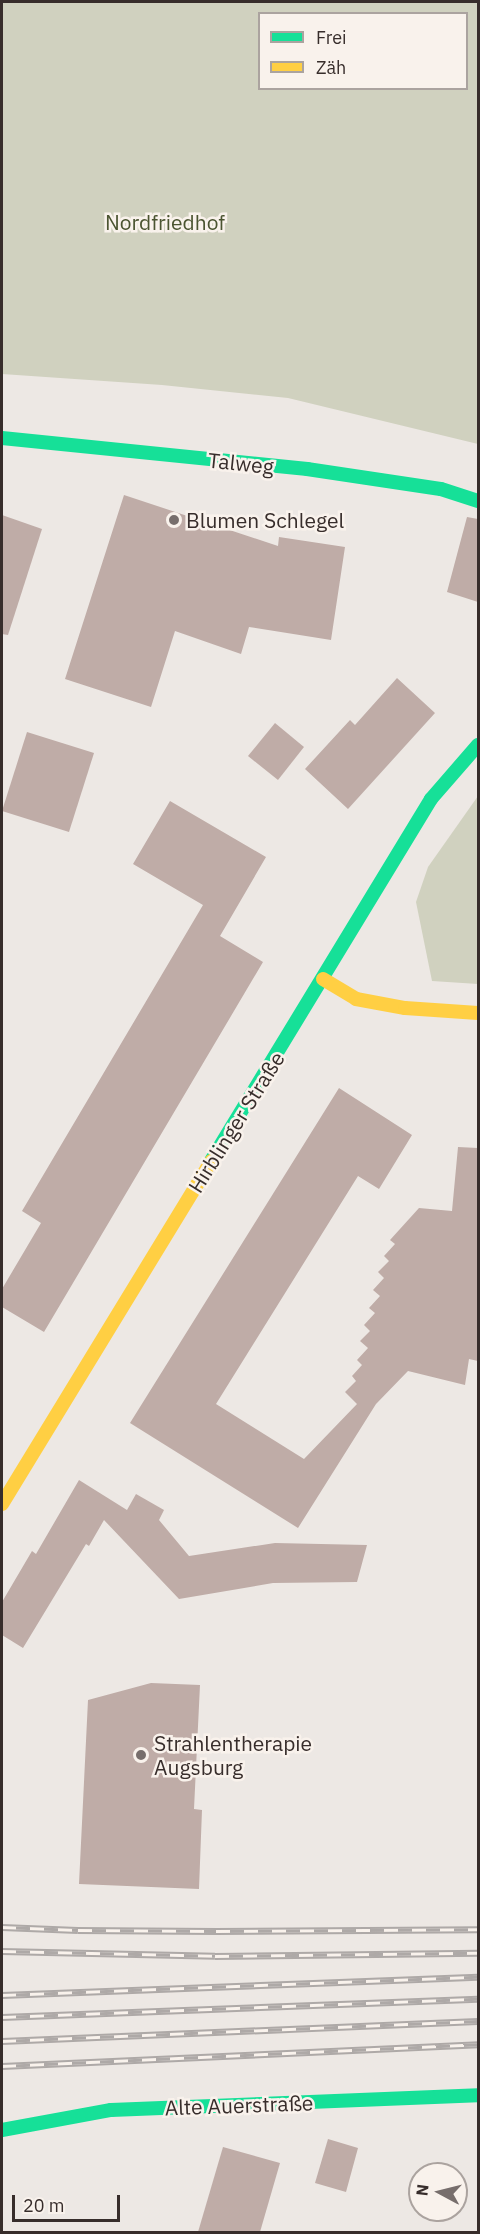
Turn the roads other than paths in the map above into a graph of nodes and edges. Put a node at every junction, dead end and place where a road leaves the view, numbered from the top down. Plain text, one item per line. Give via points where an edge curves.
1 (2, 438) edge
2 (478, 501) edge
3 (478, 745) edge
4 (323, 979) junction
5 (478, 1013) edge
6 (2, 1504) edge
7 (478, 2095) edge
8 (2, 2130) edge

1 - 2 street, Talweg via 307,469 441,489
3 - 4 street, Hirblinger Straße via 431,799
4 - 5 street via 356,999 405,1008
4 - 6 street, Hirblinger Straße
7 - 8 street, Alte Auerstraße via 111,2110

